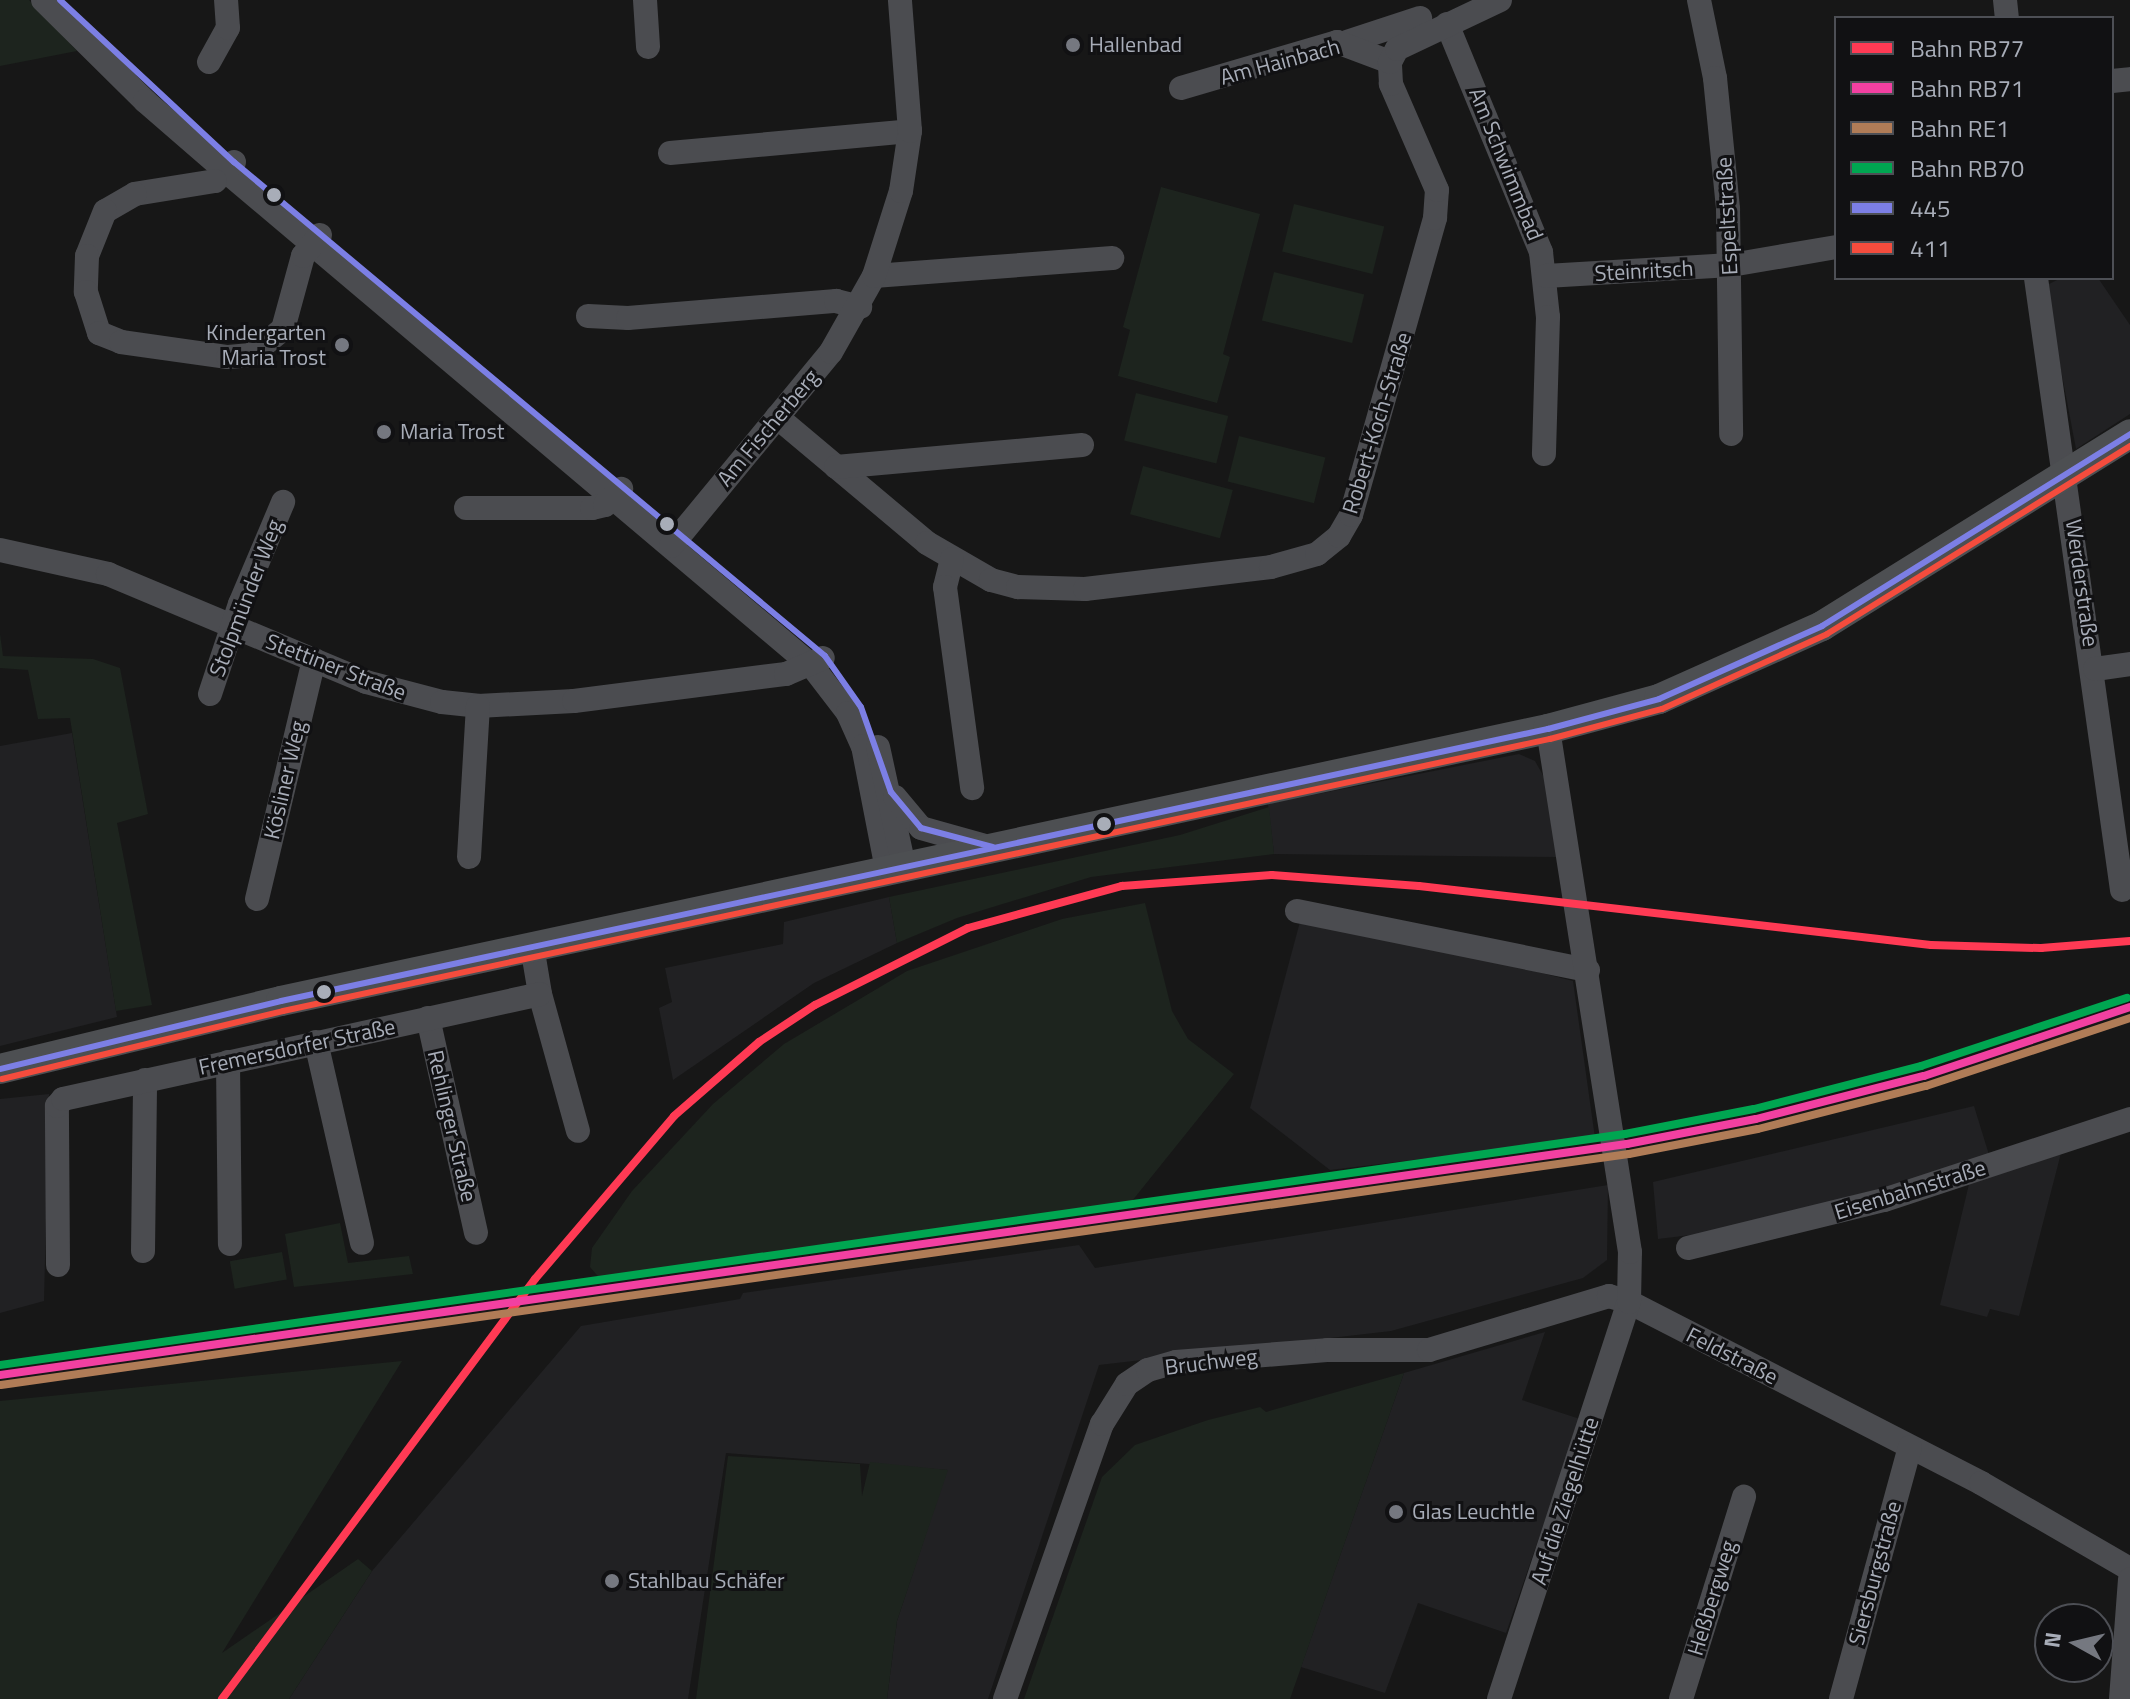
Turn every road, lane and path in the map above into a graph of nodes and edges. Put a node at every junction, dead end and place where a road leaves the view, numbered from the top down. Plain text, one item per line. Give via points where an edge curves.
1 (43, 0) edge
2 (60, 0) edge
3 (226, 0) edge
4 (645, 0) edge
5 (900, 0) edge
6 (1500, 0) edge
7 (1699, 0) edge
8 (1427, 19) edge
9 (1347, 42) junction
10 (648, 47) dead end
11 (209, 62) dead end
12 (1390, 62) junction
13 (1181, 88) dead end
14 (910, 131) junction
15 (670, 153) dead end
16 (230, 167) junction
17 (316, 240) junction
18 (1834, 247) edge
19 (1112, 258) dead end
20 (1731, 265) junction
21 (874, 276) junction
22 (1546, 276) junction
23 (2036, 280) edge
24 (860, 307) junction
25 (588, 316) dead end
26 (777, 417) junction
27 (1731, 434) dead end
28 (2130, 434) edge
29 (1082, 445) dead end
30 (1544, 454) dead end
31 (836, 467) junction
32 (2066, 474) junction
33 (617, 494) junction
34 (283, 502) dead end
35 (466, 508) dead end
36 (675, 541) junction
37 (0, 550) edge
38 (952, 559) junction
39 (232, 626) junction
40 (314, 660) junction
41 (819, 661) junction
42 (2130, 664) edge
43 (2095, 669) junction
44 (210, 694) dead end
45 (478, 706) junction
46 (1548, 729) junction
47 (972, 788) dead end
48 (891, 792) junction
49 (993, 847) junction
50 (469, 857) dead end
51 (896, 868) junction
52 (2122, 890) dead end
53 (257, 899) dead end
54 (1297, 911) dead end
55 (532, 946) junction
56 (1588, 970) junction
57 (540, 994) junction
58 (428, 1018) junction
59 (316, 1042) junction
60 (228, 1062) junction
61 (10, 1066) edge
62 (145, 1080) junction
63 (2130, 1119) edge
64 (578, 1131) dead end
65 (476, 1233) dead end
66 (362, 1243) dead end
67 (230, 1244) dead end
68 (1688, 1248) dead end
69 (143, 1251) dead end
70 (58, 1265) dead end
71 (1629, 1302) junction
72 (1910, 1447) junction
73 (1744, 1497) dead end
74 (2130, 1569) edge
75 (2130, 1579) edge
76 (1005, 1699) edge
77 (1499, 1699) edge
78 (1681, 1699) edge
79 (1841, 1699) edge
80 (2121, 1699) edge

1 - 16 street via 102,61
2 - 16 street
3 - 11 street via 228,28
4 - 10 street
5 - 14 street, Am Fischerberg
6 - 8 street
7 - 20 street, Espeltstraße via 1715,78
8 - 9 street
8 - 12 street
8 - 22 street, Am Schwimmbad via 1533,222
9 - 12 street, Am Hainbach
9 - 13 street, Am Hainbach
12 - 38 street, Robert-Koch-Straße via 1391,84 1437,190 1435,218 1366,468 1339,536 1296,563 1085,589 1018,587
14 - 15 street
14 - 21 street, Am Fischerberg via 901,191
16 - 17 street
16 - 17 street via 215,181 135,194 105,211 87,256 86,292 99,333 121,342 228,357 251,355 283,329 303,256
17 - 33 street
18 - 20 street, Steinritsch
19 - 21 street
20 - 22 street, Steinritsch
20 - 27 street, Espeltstraße
21 - 24 street, Am Fischerberg
22 - 30 street, Am Schwimmbad
23 - 32 street, Werderstraße
24 - 25 street via 836,301 628,318
24 - 26 street, Am Fischerberg
26 - 31 street, Robert-Koch-Straße
26 - 36 street, Am Fischerberg
28 - 32 main road
29 - 31 street
31 - 38 street, Robert-Koch-Straße
32 - 43 street, Werderstraße
32 - 46 main road via 1772,652 1659,699
33 - 35 street via 592,508
33 - 36 street
34 - 39 street, Stolpmünder Weg
36 - 41 street
37 - 39 street, Stettiner Straße via 108,574
38 - 47 street via 945,587
39 - 40 street, Stettiner Straße
39 - 44 street, Stolpmünder Weg
40 - 45 street, Stettiner Straße via 413,696
40 - 53 street, Kösliner Weg
41 - 45 street, Stettiner Straße via 574,701
41 - 48 street via 861,707
41 - 51 street via 863,746
42 - 43 street
43 - 52 street, Werderstraße
45 - 50 street
46 - 49 main road
46 - 56 street
48 - 49 street via 921,828
48 - 51 street
49 - 51 main road
51 - 55 main road
54 - 56 street
55 - 57 street
55 - 61 main road
56 - 71 street via 1630,1252
57 - 58 street, Fremersdorfer Straße
57 - 64 street
58 - 59 street, Fremersdorfer Straße
58 - 65 street, Rehlinger Straße
59 - 60 street, Fremersdorfer Straße
59 - 66 street
60 - 62 street, Fremersdorfer Straße
60 - 67 street
62 - 69 street
62 - 70 street, Fremersdorfer Straße via 63,1099 57,1106
63 - 68 street, Eisenbahnstraße via 1884,1200
71 - 72 street, Feldstraße
71 - 76 street, Bruchweg via 1609,1296 1402,1354 1327,1350 1176,1362 1148,1370 1127,1384 1102,1424
71 - 77 street, Auf die Ziegelhütte
72 - 74 street, Feldstraße
72 - 79 street, Siersburgstraße
73 - 78 street, Heßbergweg
75 - 80 street

